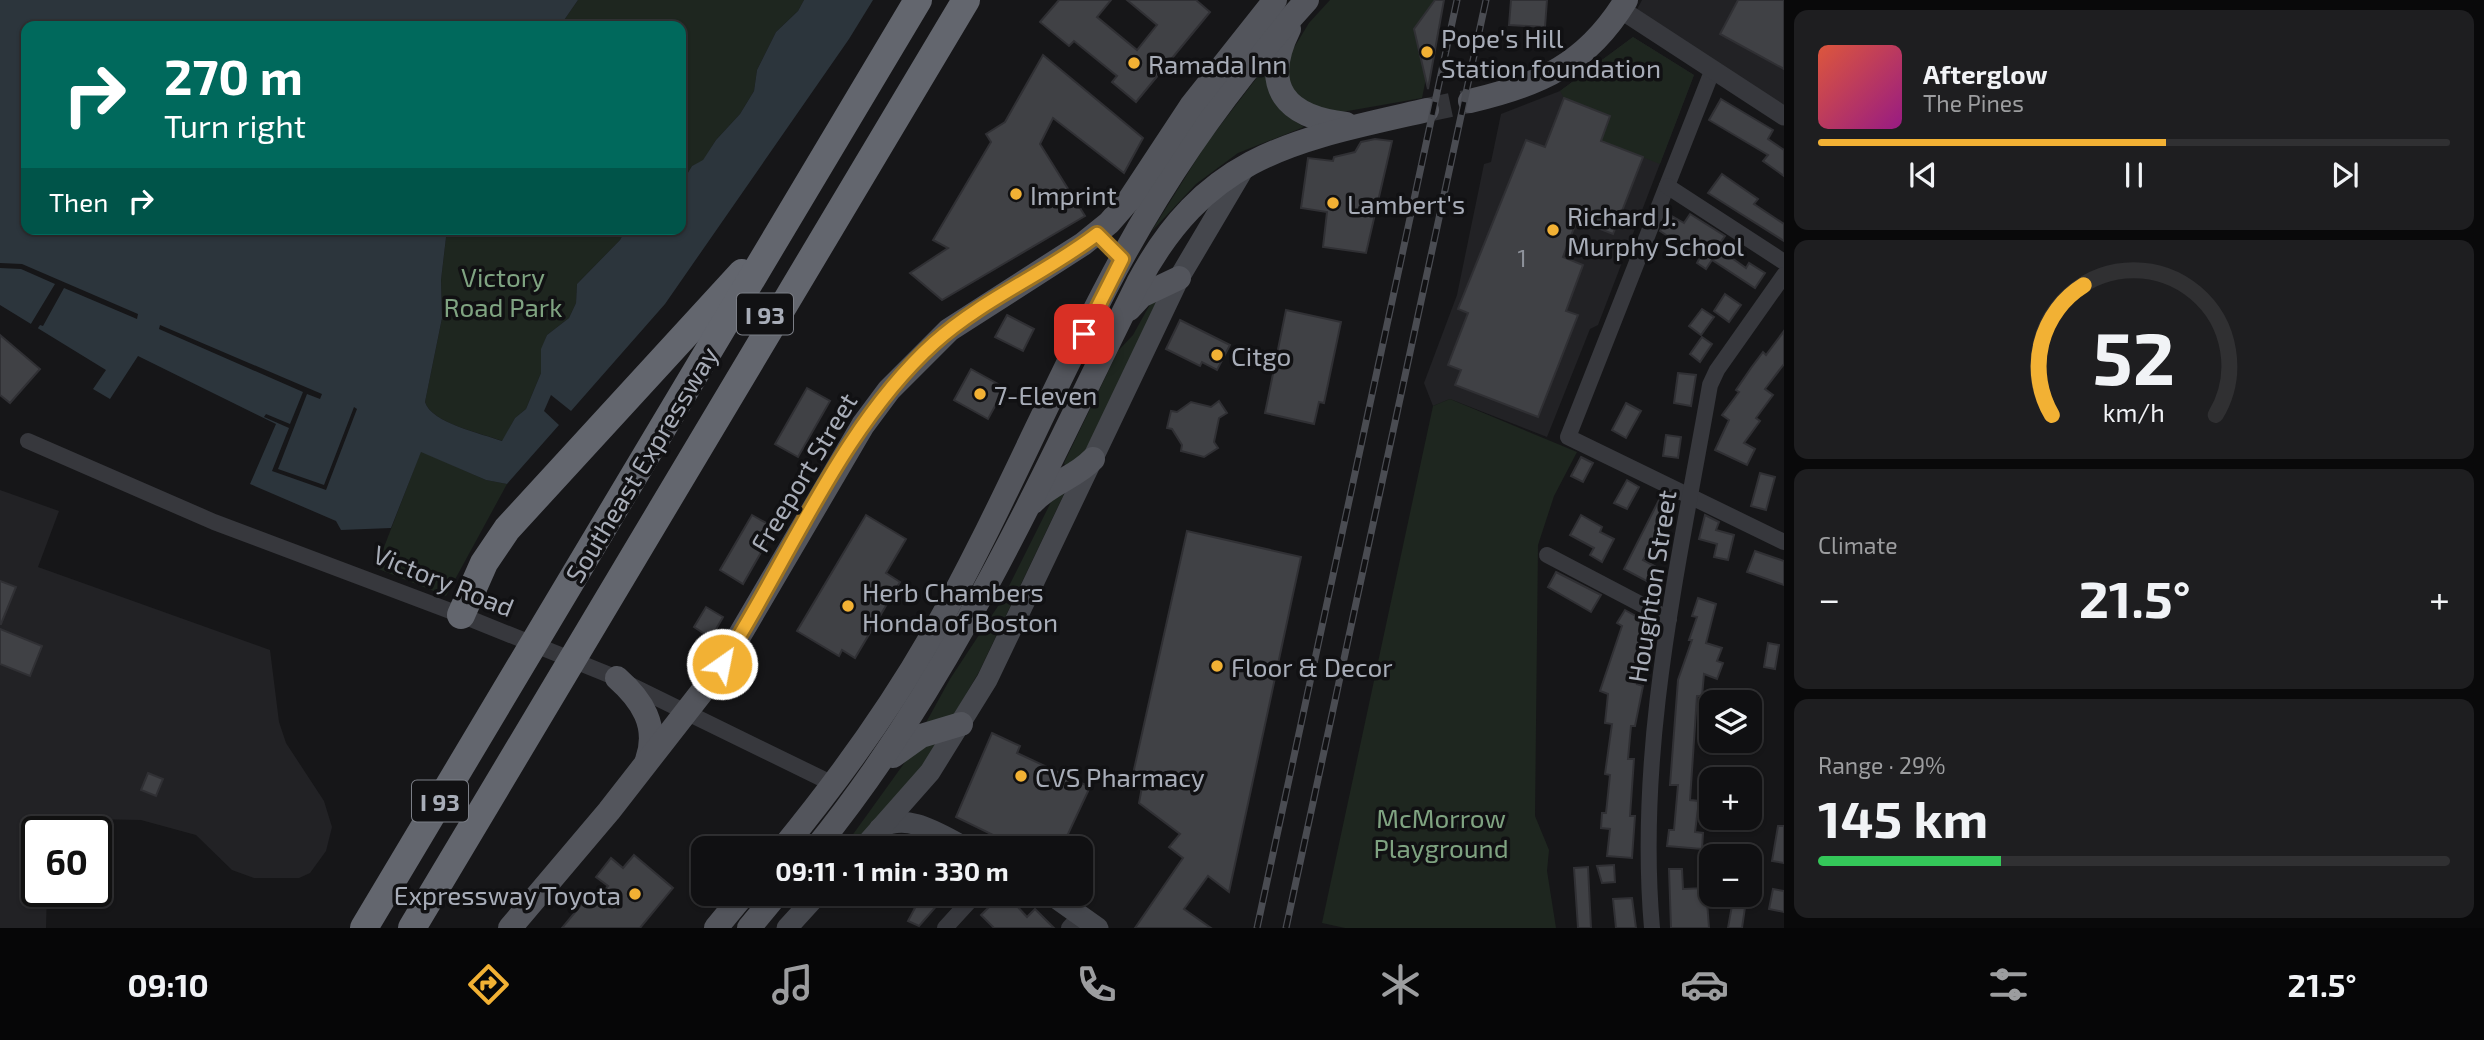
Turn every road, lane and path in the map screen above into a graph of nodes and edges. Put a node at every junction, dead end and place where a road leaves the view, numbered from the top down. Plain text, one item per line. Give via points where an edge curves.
1 (918, 0) edge
2 (933, 0) edge
3 (952, 0) edge
4 (966, 0) edge
5 (1275, 0) edge
6 (1303, 3) edge
7 (1623, 5) edge
8 (1713, 69) junction
9 (1470, 101) tunnel mouth
10 (1427, 110) tunnel mouth
11 (1784, 116) edge
12 (1360, 126) junction
13 (1186, 132) junction
14 (1253, 160) junction
15 (1667, 186) junction
16 (1097, 234) junction
17 (772, 244) junction
18 (1122, 259) junction
19 (1784, 262) edge
20 (1784, 275) edge
21 (1179, 278) junction
22 (1115, 330) junction
23 (28, 442) dead end
24 (1093, 459) junction
25 (1691, 495) junction
26 (1022, 517) junction
27 (1784, 542) edge
28 (1547, 555) dead end
29 (461, 615) junction
30 (1669, 619) junction
31 (569, 627) junction
32 (617, 678) junction
33 (535, 683) junction
34 (686, 712) junction
35 (961, 724) junction
36 (646, 763) junction
37 (923, 780) junction
38 (833, 784) junction
39 (863, 787) junction
40 (925, 827) junction
41 (880, 828) junction
42 (792, 836) edge
43 (825, 836) edge
44 (873, 836) edge
45 (943, 836) edge
46 (734, 906) edge
47 (767, 906) edge
48 (807, 906) edge
49 (965, 906) edge
50 (1061, 906) edge
51 (1075, 922) edge
52 (363, 928) edge
53 (379, 928) edge
54 (398, 928) edge
55 (412, 928) edge
56 (510, 928) edge
57 (716, 928) edge
58 (749, 928) edge
59 (787, 928) edge
60 (945, 928) edge
61 (1098, 928) edge
62 (1652, 928) edge

1 - 17 highway, Southeast Expressway / I 93
2 - 31 highway, I 93
3 - 31 highway, I 93
4 - 31 highway, Southeast Expressway / I 93
5 - 13 main road, Freeport Street
6 - 12 main road via 1277,65 1285,99 1310,118
6 - 13 main road
7 - 8 street
7 - 9 main road via 1592,44 1554,74 1520,89
8 - 11 street
8 - 15 street
10 - 12 main road
12 - 14 main road via 1301,141
13 - 16 main road, Freeport Street
13 - 18 main road
14 - 21 main road via 1233,184
14 - 22 main road via 1211,188 1172,228 1150,260
15 - 19 street
15 - 25 street via 1568,437
16 - 18 main road
16 - 34 main road, Freeport Street via 949,330 896,382 863,425 738,638
17 - 29 highway via 507,529 484,563
17 - 31 highway, Southeast Expressway / I 93
18 - 38 main road via 946,610 885,711
20 - 25 street, Houghton Street via 1712,380
21 - 22 main road via 1141,296
21 - 24 main road
22 - 26 main road
23 - 29 street, Victory Road via 214,522
24 - 26 main road via 1078,473 1046,489
24 - 35 main road via 996,662
25 - 27 street
25 - 30 street, Houghton Street
26 - 39 main road via 950,655
28 - 30 street
29 - 32 street, Victory Road
30 - 62 street, Houghton Street via 1652,751
31 - 33 highway, Southeast Expressway / I 93
31 - 33 highway, Southeast Expressway / I 93
32 - 34 street, Victory Road
32 - 36 main road via 635,695 649,720 652,736
33 - 52 highway, Southeast Expressway / I 93
33 - 53 highway, I 93
33 - 54 highway, I 93
33 - 55 highway, Southeast Expressway / I 93
34 - 36 main road, Freeport Street
34 - 38 street, Victory Road
35 - 37 main road
35 - 39 main road via 907,744
36 - 56 main road, Freeport Street
37 - 40 main road via 918,807
37 - 41 main road
38 - 42 main road
39 - 43 main road
40 - 41 main road via 899,822
40 - 45 main road
41 - 44 main road
46 - 57 main road
47 - 58 main road
48 - 59 main road
49 - 60 street
50 - 51 main road
51 - 61 main road

